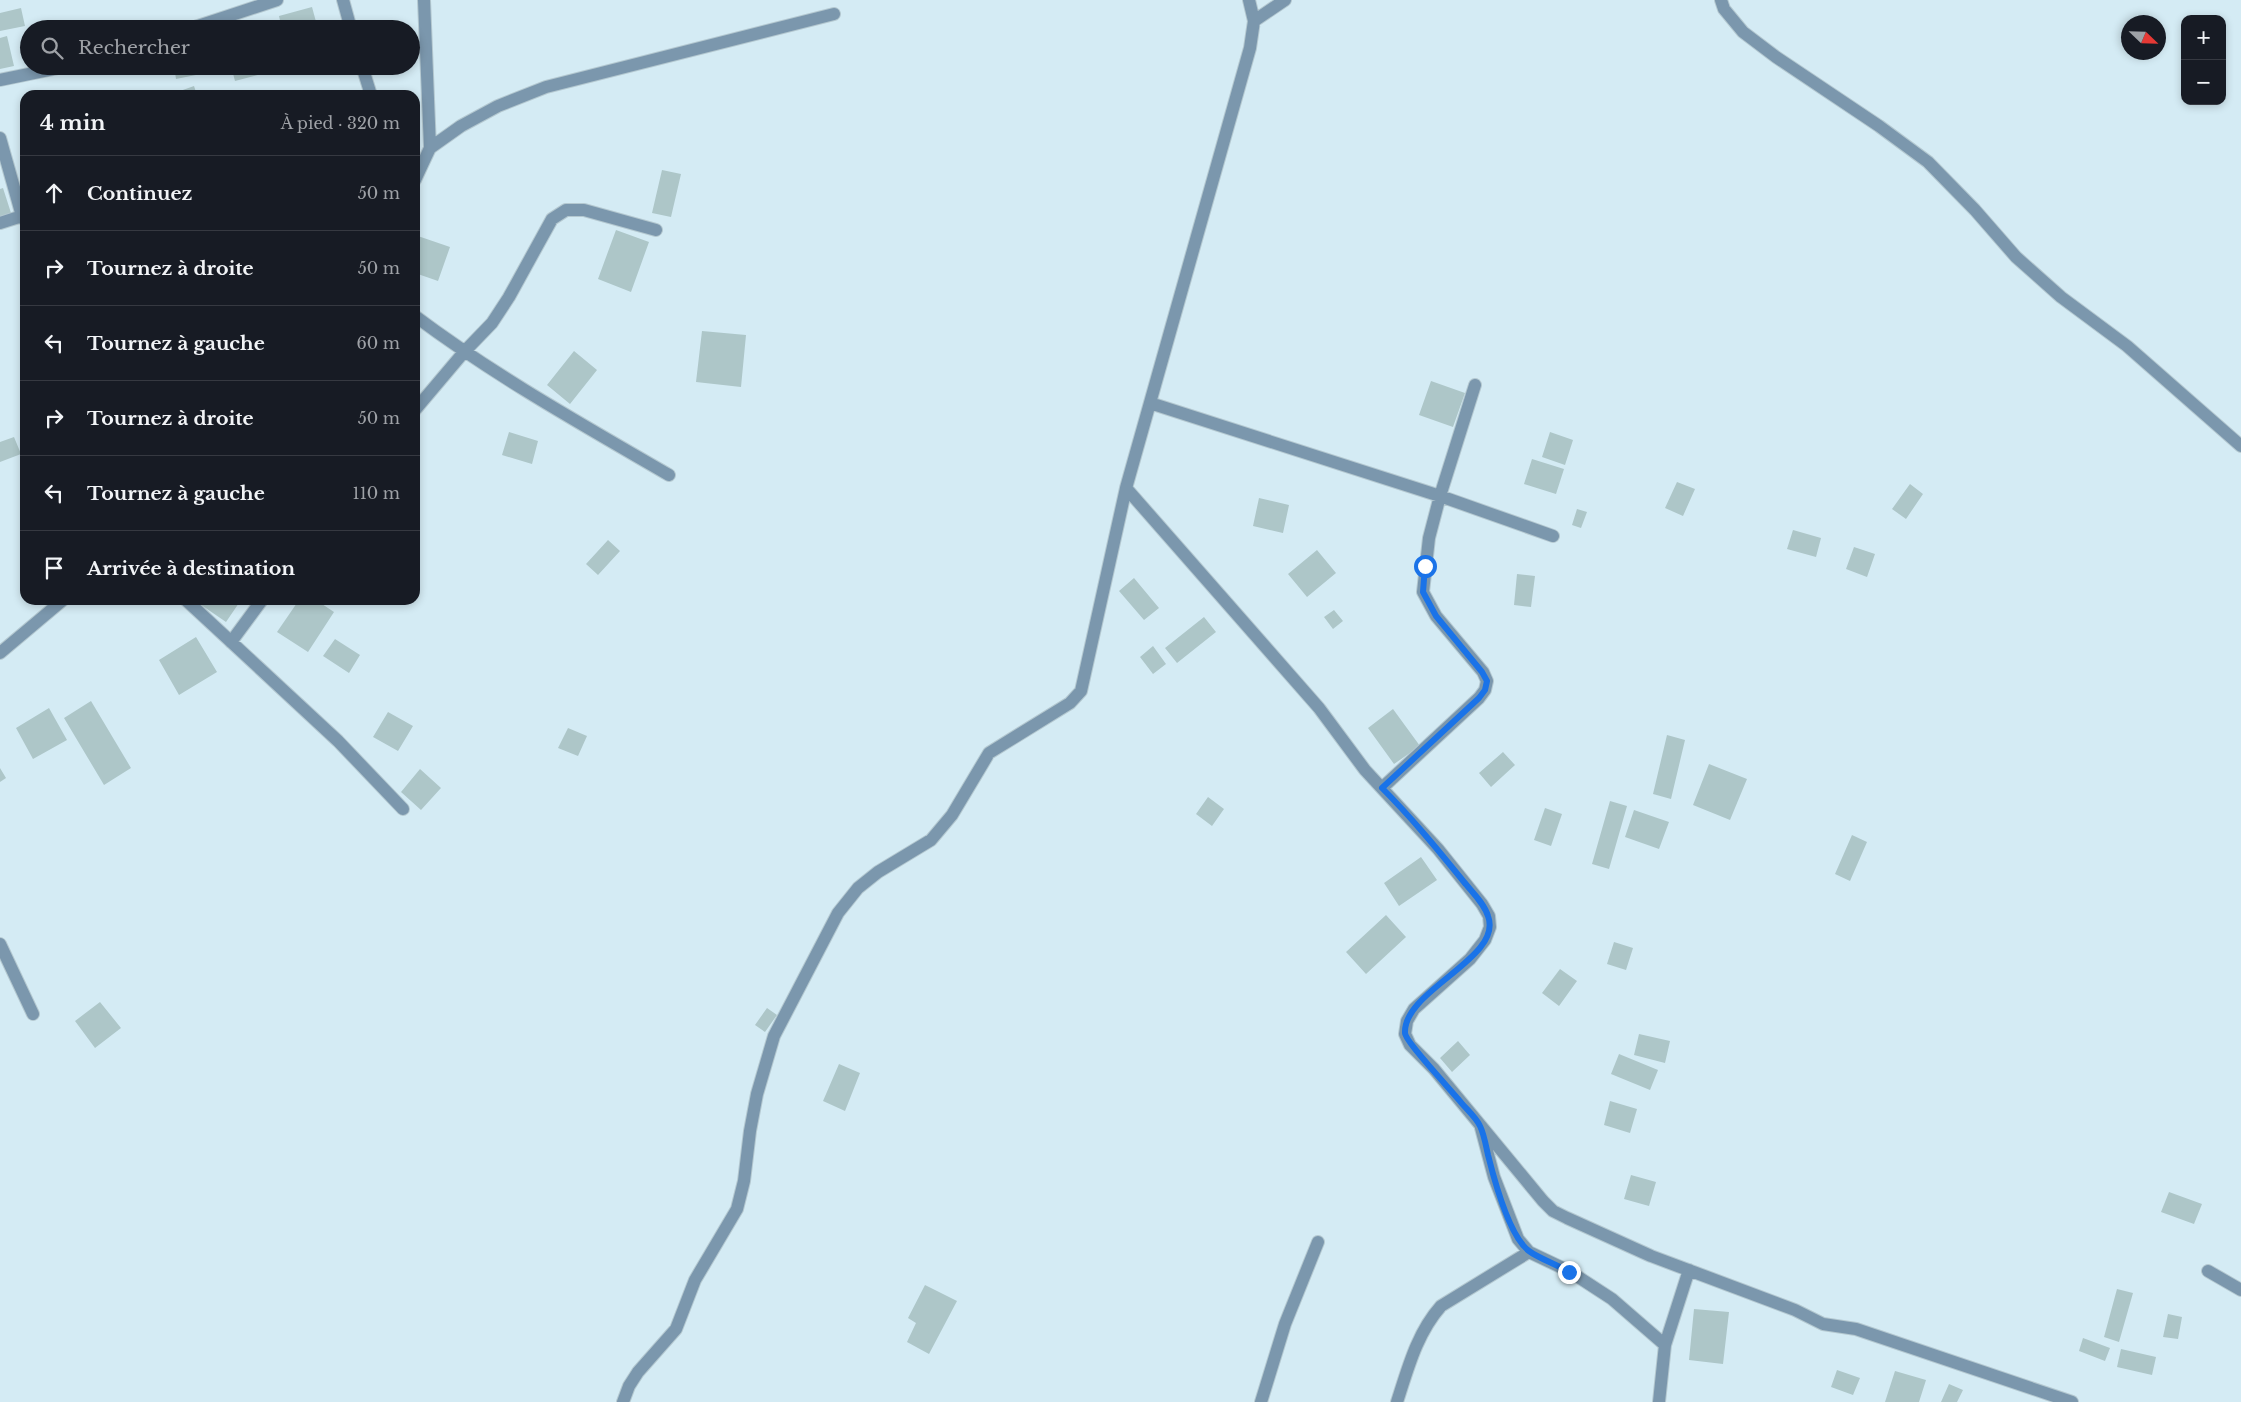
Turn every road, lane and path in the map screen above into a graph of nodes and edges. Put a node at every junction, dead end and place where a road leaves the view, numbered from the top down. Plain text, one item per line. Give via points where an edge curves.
1 (277, 0) edge
2 (343, 0) edge
3 (424, 0) edge
4 (1249, 0) edge
5 (1285, 0) edge
6 (1721, 0) edge
7 (834, 14) dead end
8 (216, 20) edge
9 (349, 20) edge
10 (1254, 21) junction
11 (24, 75) edge
12 (365, 75) edge
13 (0, 80) edge
14 (369, 90) edge
15 (0, 138) edge
16 (430, 148) junction
17 (420, 169) edge
18 (20, 205) edge
19 (20, 219) edge
20 (0, 223) edge
21 (656, 230) dead end
22 (420, 320) edge
23 (464, 352) junction
24 (1475, 385) dead end
25 (1150, 403) junction
26 (420, 404) edge
27 (2241, 446) edge
28 (669, 475) dead end
29 (1126, 488) junction
30 (1440, 496) junction
31 (1554, 536) dead end
32 (57, 605) edge
33 (191, 605) edge
34 (258, 605) edge
35 (232, 642) junction
36 (0, 653) edge
37 (1382, 788) junction
38 (403, 809) dead end
39 (0, 944) edge
40 (33, 1014) dead end
41 (1480, 1126) junction
42 (1318, 1242) dead end
43 (1529, 1252) junction
44 (1689, 1270) junction
45 (2208, 1271) dead end
46 (2241, 1290) edge
47 (1665, 1345) junction
48 (622, 1402) edge
49 (1261, 1402) edge
50 (1397, 1402) edge
51 (1659, 1402) edge
52 (2072, 1402) edge

1 - 8 street
2 - 9 street
3 - 16 street
4 - 10 street
5 - 10 street
6 - 27 street via 1724,9 1743,32 1928,162 2016,257 2061,297 2127,346
7 - 16 street via 546,87 498,106 460,126
10 - 25 street via 1240,84
11 - 13 street
12 - 14 street
15 - 18 street
16 - 17 street
19 - 20 street
21 - 23 street via 584,210 566,210 552,219 492,323
22 - 23 street
23 - 26 street
23 - 28 street
24 - 30 street
25 - 29 street
25 - 30 street
29 - 37 street via 1320,708
29 - 48 street via 1081,691 1070,702 990,754 952,815 931,840 858,888 838,913 774,1036 757,1094 737,1209 694,1280 676,1329 638,1372
30 - 31 street
30 - 37 street via 1429,538 1423,592 1436,616 1487,681 1479,698
32 - 36 street
33 - 35 street
34 - 35 street
35 - 38 street via 338,741
37 - 41 street via 1438,849 1489,916 1490,928 1485,940 1470,959 1414,1009 1407,1021 1405,1034 1410,1045
39 - 40 street
41 - 43 street via 1511,1224
41 - 44 street via 1553,1211
42 - 49 street via 1285,1324
43 - 47 street via 1612,1299
43 - 50 street via 1441,1306 1423,1330
44 - 47 street
44 - 52 street via 1822,1324 1856,1329
45 - 46 street
47 - 51 street

